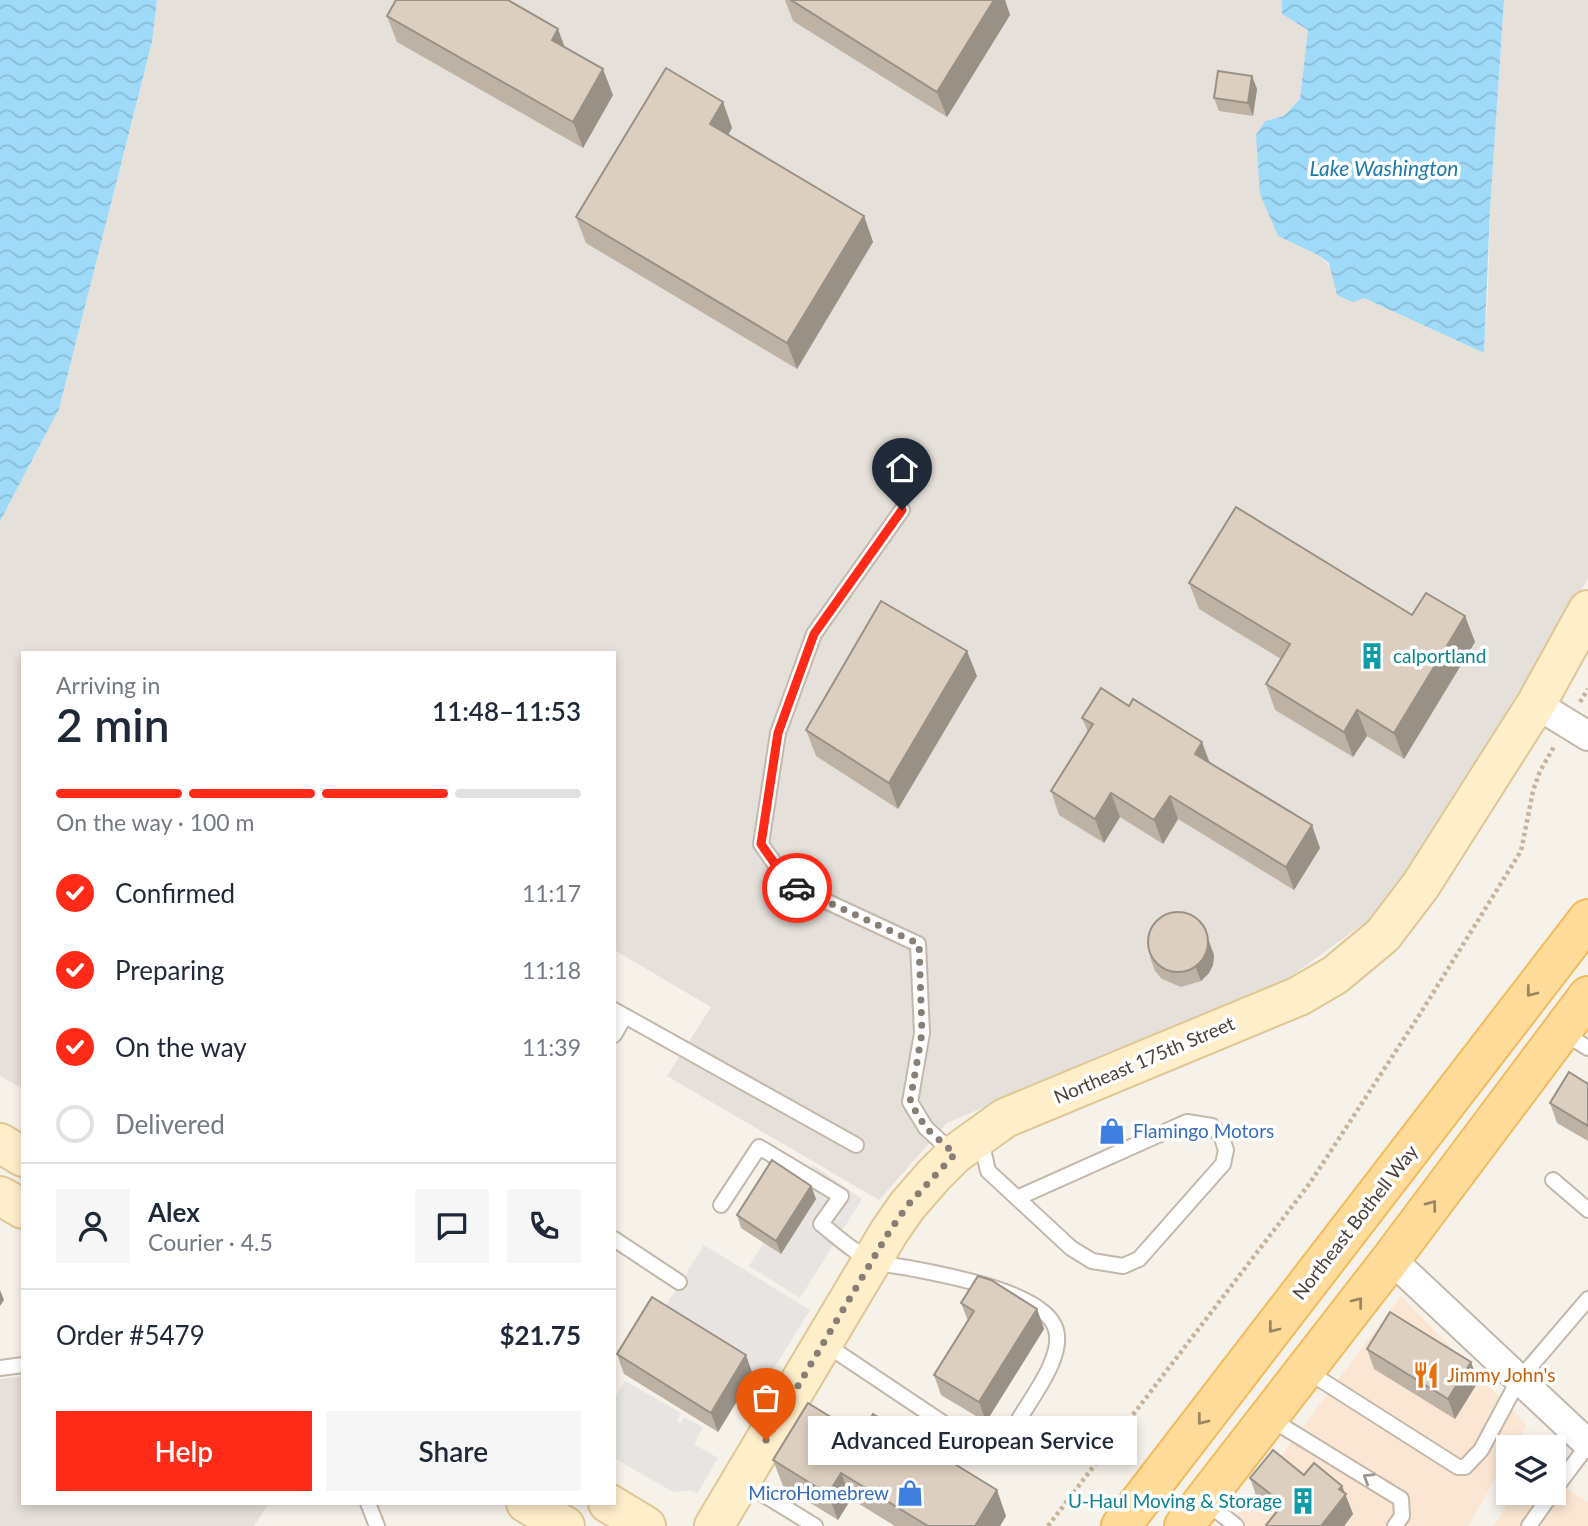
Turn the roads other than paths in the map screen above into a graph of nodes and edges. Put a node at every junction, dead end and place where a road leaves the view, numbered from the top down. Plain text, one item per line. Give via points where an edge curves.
1 (902, 510) dead end
2 (1588, 610) edge
3 (1536, 704) junction
4 (1588, 736) edge
5 (1588, 919) edge
6 (1588, 926) edge
7 (1588, 996) edge
8 (620, 1013) edge
9 (1575, 1040) edge
10 (0, 1143) edge
11 (967, 1145) junction
12 (856, 1146) dead end
13 (21, 1156) edge
14 (1553, 1180) dead end
15 (0, 1196) edge
16 (1017, 1198) junction
17 (721, 1205) dead end
18 (21, 1208) edge
19 (1588, 1210) edge
20 (616, 1240) edge
21 (1391, 1259) junction
22 (872, 1261) junction
23 (679, 1282) dead end
24 (1588, 1299) edge
25 (824, 1343) junction
26 (21, 1365) edge
27 (0, 1368) edge
28 (1306, 1370) junction
29 (1518, 1381) junction
30 (1269, 1418) junction
31 (1588, 1445) edge
32 (1566, 1474) edge
33 (741, 1481) junction
34 (369, 1505) edge
35 (529, 1505) edge
36 (611, 1505) edge
37 (1544, 1505) edge
38 (1194, 1513) edge
39 (1531, 1525) edge
40 (377, 1526) edge
41 (565, 1526) edge
42 (646, 1526) edge
43 (714, 1526) edge
44 (815, 1526) edge
45 (1121, 1526) edge
46 (1236, 1526) edge
47 (1395, 1526) edge

1 - 11 lane via 814,634 778,733 761,844 789,884 919,944 922,1033 910,1102 926,1128
2 - 3 street, Northeast 175th Street
3 - 4 street
3 - 11 street, Northeast 175th Street via 1421,885 1383,936 1335,975 1299,996 1004,1118
5 -> 45 main road, Northeast Bothell Way
6 - 21 main road via 1564,990 1403,1199 1392,1229
7 - 9 main road
8 - 12 lane
21 -> 9 main road
10 - 13 street
11 - 16 lane
11 - 22 street, Northeast 175th Street via 907,1206
14 - 19 lane
15 - 18 street
16 - 16 lane via 1071,1248 1092,1261 1123,1266 1139,1259 1171,1224 1223,1164 1226,1150 1212,1126 1187,1122
17 - 22 lane via 759,1147 841,1196 821,1224
20 - 23 lane
28 -> 21 main road
21 - 29 street
22 - 25 street, Northeast 175th Street
22 - 25 lane via 1021,1297 1051,1319 1057,1331 1051,1365 1012,1430 994,1443 978,1443
24 - 29 lane
25 - 33 street, Northeast 175th Street
26 - 27 lane
28 - 29 lane via 1458,1467 1465,1467 1481,1450
28 - 30 main road
29 - 31 street
30 - 38 main road
47 -> 30 lane via 1402,1516 1401,1499
31 - 32 lane
33 - 43 street, Northeast 175th Street
33 - 44 lane
34 - 40 lane
35 - 41 street
36 - 42 street
37 - 39 lane
38 - 46 lane

